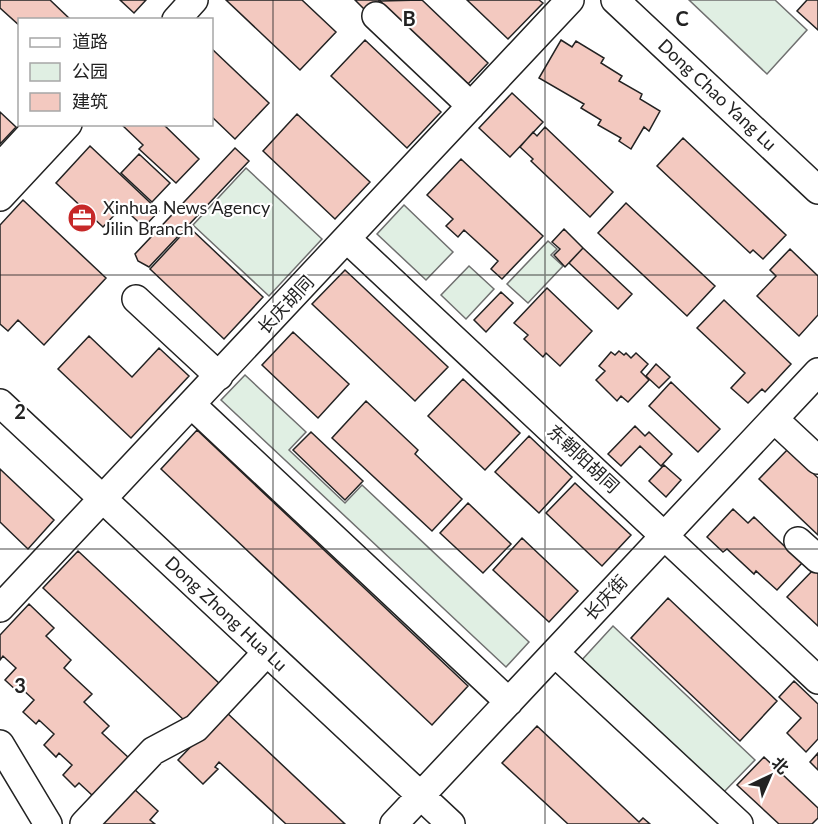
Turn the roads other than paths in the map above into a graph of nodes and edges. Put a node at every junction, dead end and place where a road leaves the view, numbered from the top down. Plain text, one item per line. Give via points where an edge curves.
1 (194, 0) edge
2 (570, 0) edge
3 (615, 0) edge
4 (376, 16) dead end
5 (178, 18) edge
6 (471, 106) junction
7 (38, 126) edge
8 (66, 126) edge
9 (0, 167) edge
10 (818, 190) edge
11 (0, 196) edge
12 (347, 239) junction
13 (136, 298) dead end
14 (818, 372) edge
15 (219, 376) junction
16 (0, 403) edge
17 (192, 405) junction
18 (774, 419) junction
19 (818, 460) edge
20 (104, 500) junction
21 (664, 536) junction
22 (798, 541) dead end
23 (818, 559) edge
24 (0, 608) edge
25 (267, 652) junction
26 (555, 653) junction
27 (818, 680) edge
28 (509, 702) junction
29 (0, 744) edge
30 (421, 796) junction
31 (48, 824) edge
32 (84, 824) edge
33 (394, 824) edge
34 (451, 824) edge
35 (739, 824) edge

1 - 5 street
2 - 6 street, 长庆胡同
3 - 10 street, Dong Chao Yang Lu
4 - 6 street
6 - 12 street, 长庆胡同
7 - 9 street
8 - 11 street
12 - 15 street, 长庆胡同
12 - 21 street, 东朝阳胡同
13 - 15 street
14 - 18 street, 长庆街
15 - 17 street, 长庆胡同
16 - 20 street, Dong Zhong Hua Lu
17 - 20 street, 长庆胡同
17 - 28 street
18 - 19 street
18 - 21 street, 长庆街
20 - 24 street, 长庆胡同
20 - 25 street, Dong Zhong Hua Lu
21 - 26 street, 长庆街
21 - 27 street, 东朝阳胡同
22 - 23 street
25 - 30 street, Dong Zhong Hua Lu
25 - 32 street via 195,728 153,751
26 - 28 street, 长庆街
26 - 35 street
28 - 30 street, 长庆街
29 - 31 street
30 - 33 street, 长庆街
30 - 34 street, Dong Zhong Hua Lu

